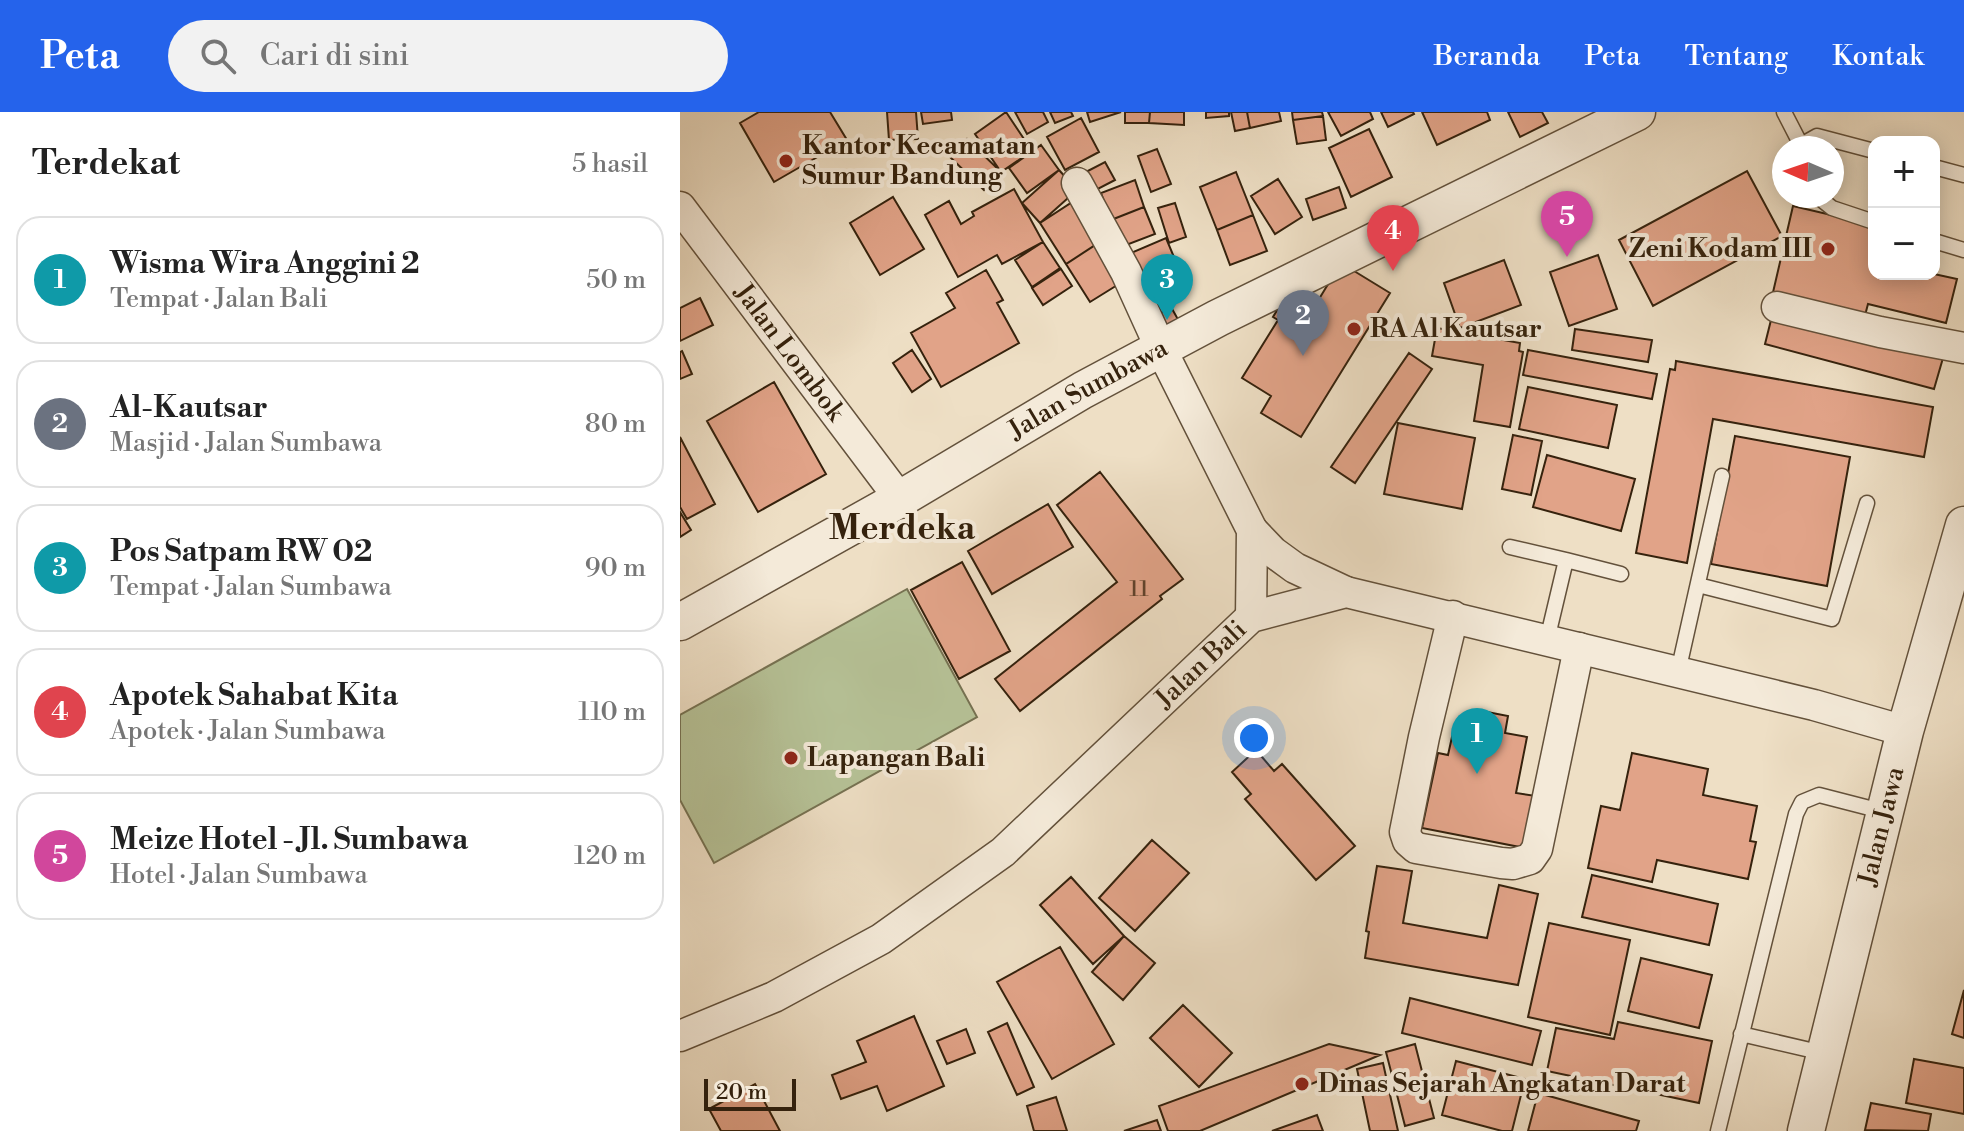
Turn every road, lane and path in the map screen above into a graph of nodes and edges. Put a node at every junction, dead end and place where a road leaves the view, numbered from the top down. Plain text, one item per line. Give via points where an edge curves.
1 (1637, 112) edge
2 (1784, 112) edge
3 (1796, 136) edge
4 (1844, 143) edge
5 (1868, 149) edge
6 (1940, 169) edge
7 (1964, 175) edge
8 (1077, 183) dead end
9 (680, 207) edge
10 (1832, 208) edge
11 (1868, 220) edge
12 (1940, 243) edge
13 (1964, 250) edge
14 (1777, 307) dead end
15 (1964, 348) edge
16 (1161, 349) junction
17 (1722, 476) dead end
18 (900, 499) junction
19 (1867, 503) dead end
20 (1964, 525) edge
21 (1252, 530) junction
22 (1510, 547) dead end
23 (1566, 560) junction
24 (1621, 574) dead end
25 (1698, 585) junction
26 (1346, 592) junction
27 (1453, 616) junction
28 (1251, 617) junction
29 (680, 622) edge
30 (1547, 640) junction
31 (1579, 648) junction
32 (1678, 672) junction
33 (1905, 731) junction
34 (1885, 812) junction
35 (1741, 1034) junction
36 (680, 1036) edge
37 (1825, 1053) junction
38 (1718, 1131) edge
39 (1806, 1131) edge

1 - 16 street, Jalan Sumbawa
2 - 3 lane
4 - 5 lane
6 - 7 lane
8 - 16 street
9 - 18 street, Jalan Lombok
10 - 11 lane
12 - 13 lane
14 - 15 street
16 - 18 street, Jalan Sumbawa
16 - 21 street
17 - 25 lane
18 - 29 street, Jalan Sumbawa
19 - 25 lane via 1832,619
20 - 33 street, Jalan Jawa
21 - 26 street via 1295,568
21 - 28 street
22 - 23 lane
23 - 24 lane
23 - 30 lane
25 - 32 lane
26 - 27 street, Jalan Bali
26 - 28 street, Jalan Bali
27 - 30 street, Jalan Bali
27 - 31 street via 1405,832 1416,848 1501,863 1530,859 1537,849
28 - 36 street, Jalan Bali via 1003,852 881,939 774,997
30 - 31 street, Jalan Bali
31 - 32 street, Jalan Bali
32 - 33 street, Jalan Bali
33 - 34 street, Jalan Jawa
34 - 35 lane via 1819,795 1802,802
34 - 37 street, Jalan Jawa
35 - 37 lane
35 - 38 lane
37 - 39 street, Jalan Jawa

